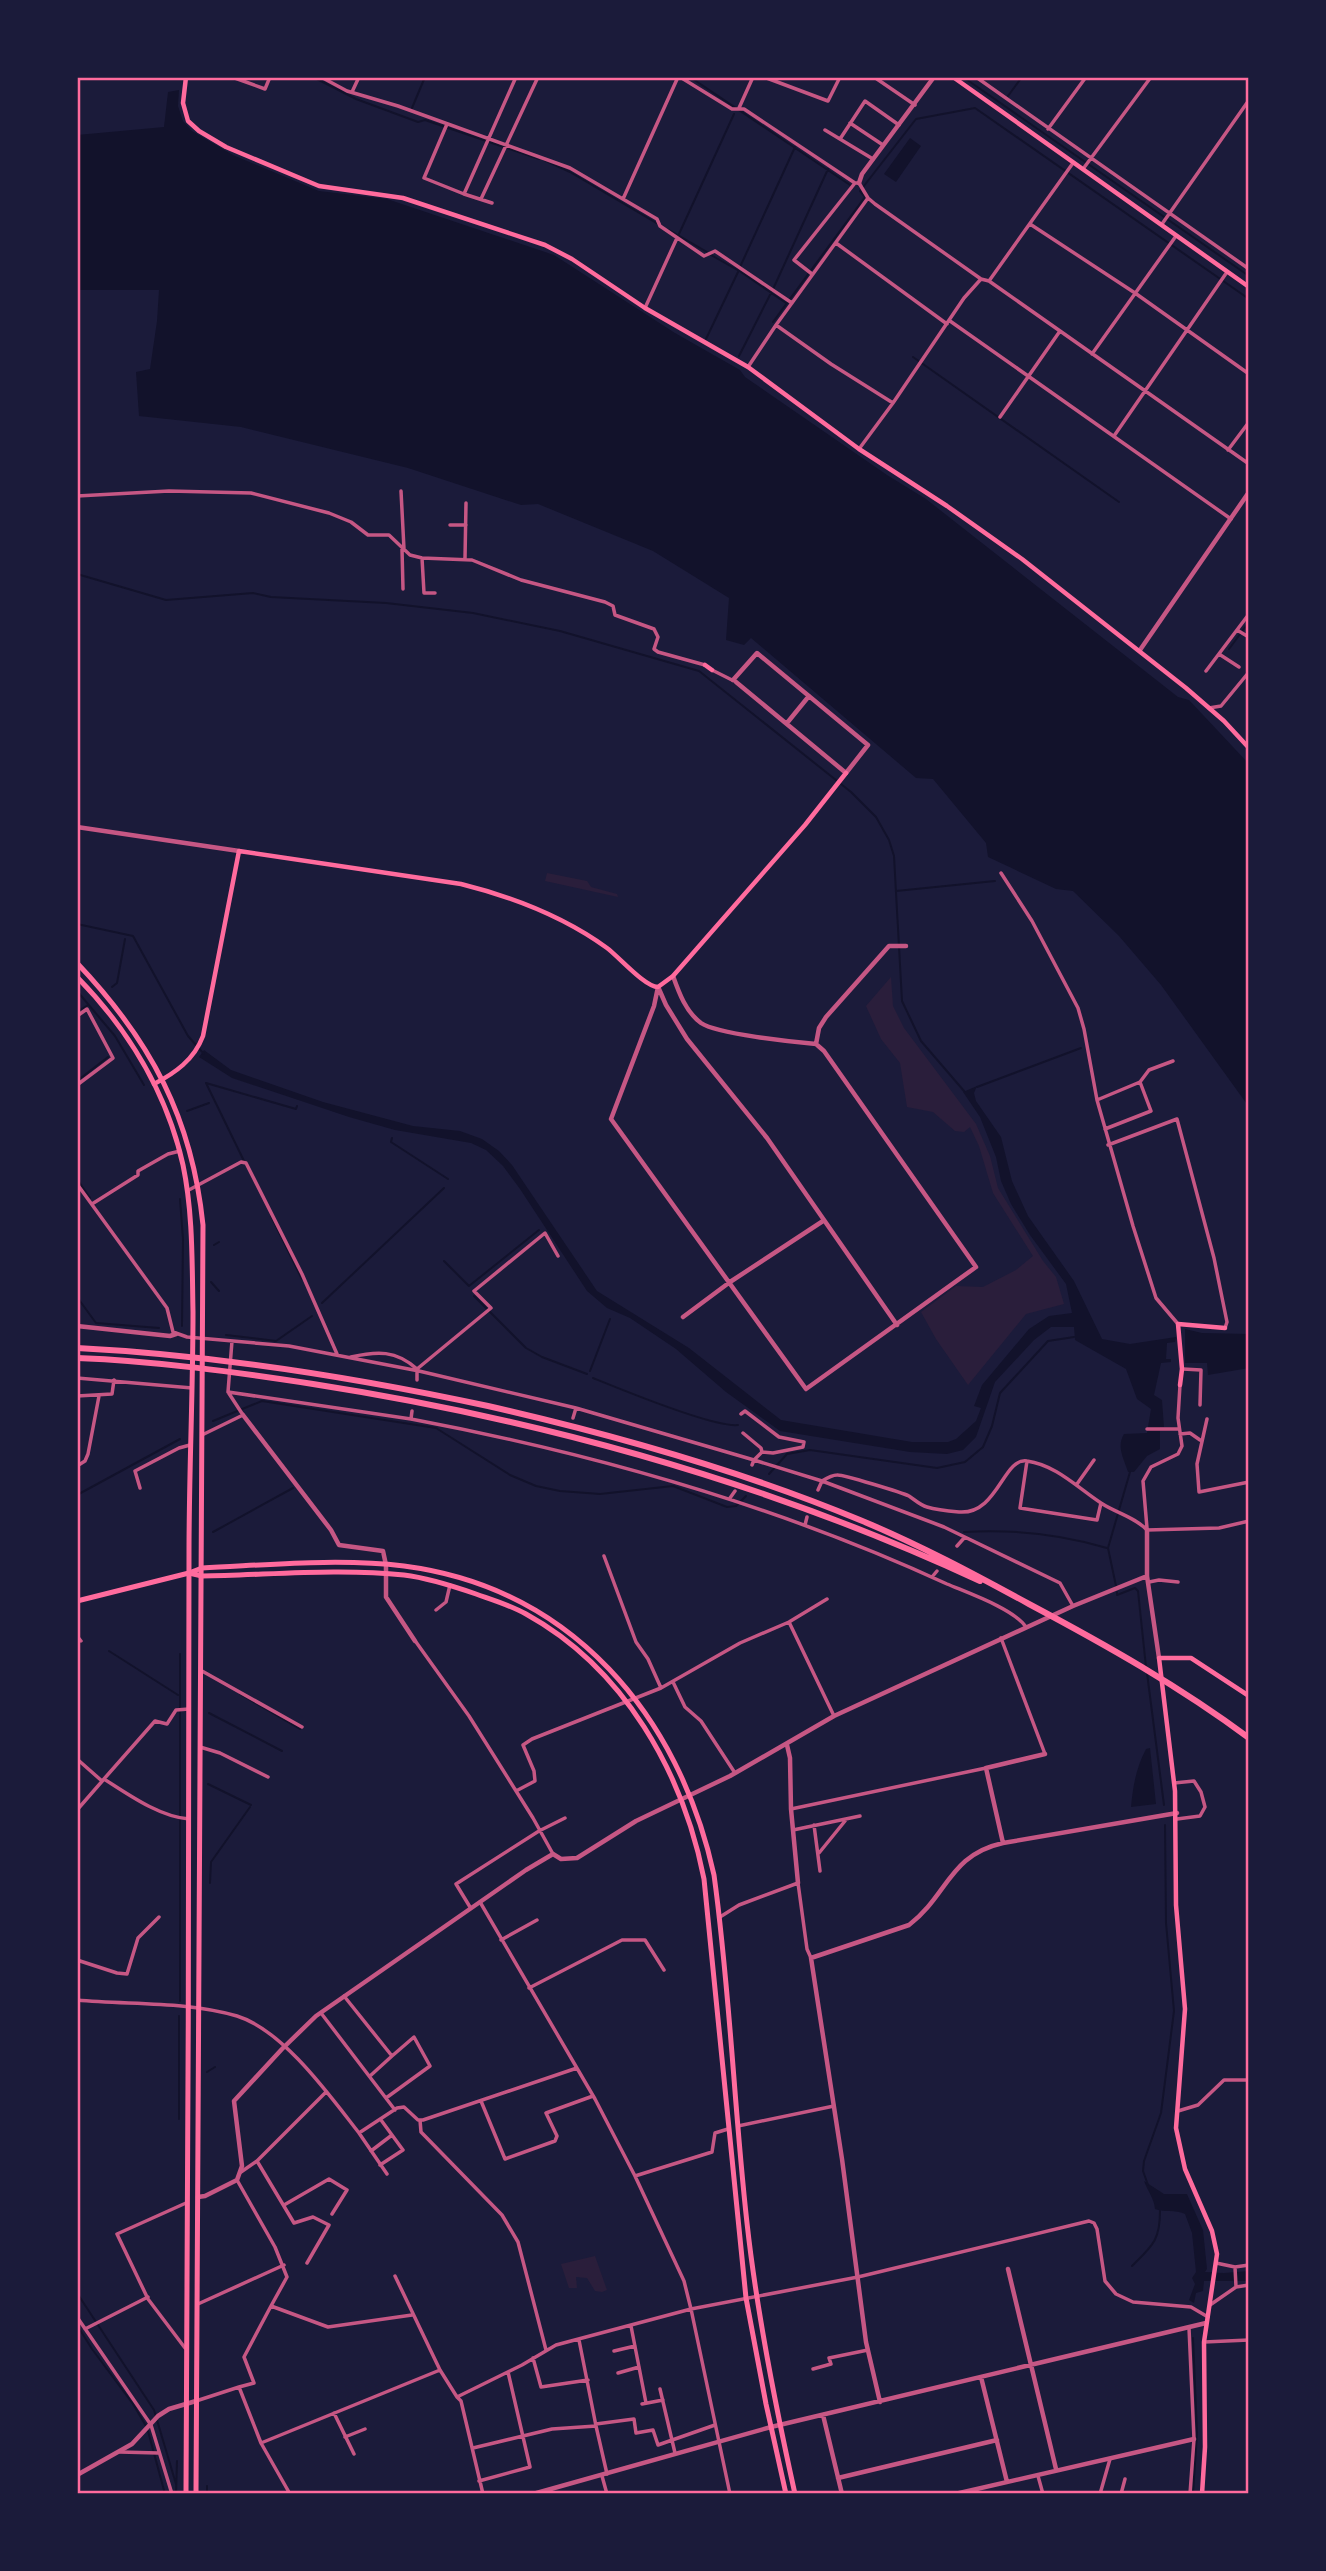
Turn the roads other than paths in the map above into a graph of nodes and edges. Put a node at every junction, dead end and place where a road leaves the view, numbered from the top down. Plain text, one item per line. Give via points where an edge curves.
1 (186, 77) edge
2 (232, 77) edge
3 (270, 77) edge
4 (321, 77) edge
5 (359, 77) edge
6 (516, 77) edge
7 (538, 77) edge
8 (679, 77) edge
9 (752, 77) edge
10 (764, 77) edge
11 (840, 77) edge
12 (874, 77) edge
13 (934, 77) edge
14 (953, 77) edge
15 (976, 77) edge
16 (1086, 77) edge
17 (1150, 77) edge
18 (352, 92) junction
19 (366, 96) junction
20 (1249, 100) edge
21 (363, 104) dead end
22 (915, 105) junction
23 (739, 108) junction
24 (850, 123) junction
25 (447, 124) junction
26 (899, 125) junction
27 (1048, 129) junction
28 (825, 130) dead end
29 (840, 139) junction
30 (487, 141) junction
31 (884, 146) junction
32 (505, 147) junction
33 (873, 159) junction
34 (1090, 159) junction
35 (1074, 162) junction
36 (1083, 169) junction
37 (857, 183) junction
38 (464, 194) junction
39 (868, 198) junction
40 (481, 199) junction
41 (623, 200) junction
42 (492, 203) dead end
43 (1169, 214) junction
44 (1030, 224) junction
45 (1162, 224) junction
46 (1177, 235) junction
47 (677, 238) junction
48 (836, 243) junction
49 (1249, 269) edge
50 (1227, 272) junction
51 (813, 274) junction
52 (981, 279) junction
53 (989, 281) junction
54 (1249, 287) edge
55 (1135, 293) junction
56 (792, 303) junction
57 (645, 308) junction
58 (949, 322) junction
59 (776, 325) junction
60 (1187, 330) junction
61 (1060, 331) junction
62 (1092, 354) junction
63 (748, 367) junction
64 (1249, 374) edge
65 (1029, 375) junction
66 (1145, 391) junction
67 (892, 403) junction
68 (1000, 417) dead end
69 (1249, 422) edge
70 (1114, 436) junction
71 (859, 449) junction
72 (1228, 450) junction
73 (1249, 464) edge
74 (401, 491) dead end
75 (1249, 492) edge
76 (77, 496) edge
77 (466, 503) dead end
78 (1231, 519) junction
79 (450, 525) dead end
80 (466, 525) junction
81 (403, 550) junction
82 (422, 558) junction
83 (465, 559) junction
84 (403, 589) dead end
85 (435, 593) dead end
86 (1249, 615) edge
87 (1237, 630) junction
88 (1247, 636) dead end
89 (1140, 650) junction
90 (1219, 653) junction
91 (705, 665) joint
92 (1239, 667) dead end
93 (712, 670) joint
94 (1206, 671) dead end
95 (1249, 672) edge
96 (734, 681) junction
97 (808, 696) junction
98 (1209, 708) junction
99 (787, 723) junction
100 (1249, 748) edge
101 (846, 773) junction
102 (77, 827) edge
103 (239, 851) junction
104 (1001, 873) dead end
105 (906, 946) dead end
106 (77, 963) edge
107 (673, 976) junction
108 (77, 978) edge
109 (658, 987) junction
110 (77, 1016) edge
111 (816, 1044) junction
112 (1173, 1061) dead end
113 (164, 1079) junction
114 (1139, 1082) junction
115 (154, 1084) junction
116 (77, 1085) edge
117 (1097, 1100) junction
118 (1105, 1129) junction
119 (1108, 1144) junction
120 (180, 1151) junction
121 (77, 1184) edge
122 (198, 1185) junction
123 (187, 1191) junction
124 (92, 1204) junction
125 (823, 1221) junction
126 (558, 1256) dead end
127 (730, 1282) junction
128 (683, 1317) dead end
129 (1178, 1324) junction
130 (897, 1325) junction
131 (77, 1326) edge
132 (1225, 1328) joint
133 (176, 1334) junction
134 (193, 1338) junction
135 (203, 1339) junction
136 (232, 1341) junction
137 (77, 1348) edge
138 (337, 1354) junction
139 (77, 1358) edge
140 (349, 1358) junction
141 (1182, 1369) junction
142 (418, 1370) junction
143 (77, 1377) edge
144 (114, 1380) junction
145 (417, 1380) dead end
146 (1180, 1385) joint
147 (192, 1388) junction
148 (228, 1392) junction
149 (77, 1396) edge
150 (99, 1396) junction
151 (1200, 1405) dead end
152 (576, 1408) junction
153 (240, 1411) junction
154 (412, 1411) dead end
155 (741, 1414) dead end
156 (573, 1418) dead end
157 (411, 1419) junction
158 (1207, 1419) dead end
159 (1147, 1429) dead end
160 (1180, 1432) junction
161 (743, 1433) dead end
162 (202, 1435) junction
163 (1201, 1440) junction
164 (565, 1443) dead end
165 (191, 1445) junction
166 (562, 1450) junction
167 (762, 1452) junction
168 (757, 1460) junction
169 (1094, 1460) dead end
170 (1027, 1461) junction
171 (752, 1465) dead end
172 (77, 1466) edge
173 (822, 1481) junction
174 (1249, 1482) edge
175 (1077, 1484) junction
176 (139, 1488) dead end
177 (818, 1490) dead end
178 (734, 1492) dead end
179 (730, 1498) junction
180 (1101, 1503) junction
181 (807, 1517) dead end
182 (1249, 1521) edge
183 (805, 1525) junction
184 (1147, 1530) junction
185 (965, 1536) junction
186 (957, 1546) dead end
187 (604, 1556) dead end
188 (386, 1565) junction
189 (202, 1568) junction
190 (937, 1571) dead end
191 (190, 1573) junction
192 (385, 1574) junction
193 (202, 1576) junction
194 (1147, 1576) junction
195 (932, 1577) junction
196 (1149, 1582) junction
197 (1178, 1582) dead end
198 (450, 1585) junction
199 (827, 1599) dead end
200 (77, 1601) edge
201 (1033, 1606) junction
202 (1073, 1606) junction
203 (436, 1610) dead end
204 (789, 1622) junction
205 (1026, 1627) junction
206 (77, 1636) edge
207 (1001, 1638) junction
208 (80, 1641) dead end
209 (415, 1641) joint
210 (1158, 1658) junction
211 (202, 1671) junction
212 (673, 1682) junction
213 (661, 1688) junction
214 (1249, 1696) edge
215 (636, 1699) junction
216 (628, 1703) junction
217 (189, 1709) junction
218 (834, 1716) junction
219 (302, 1727) dead end
220 (1249, 1738) edge
221 (787, 1745) junction
222 (200, 1747) junction
223 (1045, 1754) joint
224 (77, 1759) edge
225 (986, 1768) junction
226 (735, 1773) junction
227 (268, 1777) dead end
228 (103, 1780) junction
229 (1174, 1783) junction
230 (516, 1791) junction
231 (691, 1795) junction
232 (683, 1799) junction
233 (791, 1809) junction
234 (77, 1810) edge
235 (860, 1816) dead end
236 (1177, 1816) junction
237 (565, 1818) dead end
238 (189, 1819) junction
239 (846, 1819) junction
240 (814, 1825) junction
241 (793, 1830) junction
242 (539, 1831) junction
243 (1003, 1843) junction
244 (553, 1854) junction
245 (818, 1854) junction
246 (820, 1871) dead end
247 (798, 1883) junction
248 (480, 1901) junction
249 (470, 1907) junction
250 (159, 1917) dead end
251 (720, 1917) junction
252 (537, 1920) dead end
253 (501, 1940) junction
254 (811, 1958) junction
255 (77, 1960) edge
256 (664, 1970) dead end
257 (528, 1988) junction
258 (344, 1996) junction
259 (77, 2000) edge
260 (189, 2007) junction
261 (200, 2009) junction
262 (321, 2013) junction
263 (285, 2046) junction
264 (392, 2056) junction
265 (578, 2068) junction
266 (370, 2076) junction
267 (1249, 2080) edge
268 (326, 2092) junction
269 (593, 2096) junction
270 (386, 2098) junction
271 (481, 2101) junction
272 (834, 2106) junction
273 (395, 2110) junction
274 (1177, 2112) junction
275 (381, 2119) junction
276 (420, 2120) junction
277 (738, 2126) junction
278 (728, 2129) junction
279 (359, 2133) junction
280 (392, 2135) junction
281 (371, 2151) junction
282 (257, 2161) junction
283 (380, 2165) junction
284 (241, 2172) junction
285 (387, 2175) dead end
286 (635, 2176) junction
287 (237, 2180) junction
288 (198, 2197) junction
289 (187, 2203) junction
290 (284, 2206) junction
291 (332, 2214) dead end
292 (307, 2263) dead end
293 (1249, 2263) edge
294 (284, 2265) junction
295 (1216, 2266) junction
296 (1235, 2268) junction
297 (1008, 2269) dead end
298 (395, 2276) dead end
299 (858, 2277) junction
300 (1249, 2285) edge
301 (1236, 2286) junction
302 (756, 2296) junction
303 (148, 2297) junction
304 (747, 2298) junction
305 (198, 2304) junction
306 (1210, 2305) junction
307 (271, 2306) junction
308 (691, 2309) junction
309 (412, 2315) junction
310 (77, 2317) edge
311 (1207, 2320) junction
312 (631, 2325) junction
313 (1189, 2328) junction
314 (84, 2330) junction
315 (579, 2340) junction
316 (1249, 2340) edge
317 (1204, 2342) junction
318 (635, 2346) junction
319 (186, 2350) junction
320 (546, 2350) junction
321 (868, 2350) junction
322 (614, 2351) dead end
323 (533, 2358) junction
324 (1030, 2365) junction
325 (639, 2367) junction
326 (813, 2369) dead end
327 (440, 2370) junction
328 (508, 2372) junction
329 (618, 2373) dead end
330 (981, 2377) junction
331 (588, 2380) junction
332 (239, 2386) junction
333 (660, 2389) dead end
334 (457, 2397) junction
335 (663, 2400) junction
336 (196, 2401) junction
337 (880, 2402) junction
338 (186, 2403) junction
339 (334, 2413) junction
340 (823, 2415) junction
341 (151, 2424) junction
342 (596, 2425) junction
343 (716, 2425) junction
344 (780, 2425) junction
345 (771, 2427) junction
346 (365, 2430) dead end
347 (523, 2436) junction
348 (345, 2437) junction
349 (1194, 2439) junction
350 (671, 2440) junction
351 (997, 2440) junction
352 (718, 2441) junction
353 (261, 2443) junction
354 (473, 2448) junction
355 (118, 2452) junction
356 (675, 2452) junction
357 (155, 2453) junction
358 (354, 2454) dead end
359 (1111, 2457) junction
360 (1056, 2470) junction
361 (77, 2474) edge
362 (1038, 2474) junction
363 (604, 2475) junction
364 (838, 2478) junction
365 (1125, 2479) dead end
366 (480, 2481) junction
367 (1007, 2482) junction
368 (173, 2494) edge
369 (186, 2494) edge
370 (196, 2494) edge
371 (290, 2494) edge
372 (483, 2494) edge
373 (533, 2494) edge
374 (607, 2494) edge
375 (730, 2494) edge
376 (786, 2494) edge
377 (796, 2494) edge
378 (842, 2494) edge
379 (955, 2494) edge
380 (1042, 2494) edge
381 (1100, 2494) edge
382 (1121, 2494) edge
383 (1190, 2494) edge
384 (1202, 2494) edge

1 - 57 main road via 183,103 188,121 226,147 319,186 403,198 529,239 572,259
2 - 3 street via 265,89
4 - 18 street
5 - 18 street
6 - 30 street
7 - 32 street
8 - 23 street via 732,109
8 - 41 street
9 - 23 street
10 - 11 street via 828,102
12 - 22 street
13 - 22 street
14 - 35 main road
15 - 27 street
16 - 27 street
17 - 34 street
18 - 19 street
19 - 21 street
19 - 25 street
20 - 43 street
22 - 26 street
23 - 37 street
24 - 26 street via 865,101
24 - 29 street
24 - 31 street
25 - 30 street
25 - 38 street via 424,178
26 - 31 street
27 - 34 street
28 - 29 street
29 - 33 street
30 - 32 street
30 - 38 street
31 - 33 street
32 - 40 street
32 - 41 street via 570,168
33 - 37 street
34 - 36 street
34 - 43 street
35 - 36 main road
35 - 44 street
36 - 45 main road
37 - 39 street
37 - 51 street via 794,260
38 - 40 street
39 - 48 street
39 - 52 street
40 - 42 street
41 - 47 street via 657,219
43 - 45 street
43 - 49 street
44 - 53 street
44 - 55 street
45 - 46 main road
46 - 50 main road
46 - 55 street
47 - 56 street via 704,256 715,251
47 - 57 street
48 - 51 street
48 - 58 street
50 - 54 main road
50 - 60 street
51 - 56 street
52 - 53 street
52 - 58 street
53 - 61 street
55 - 60 street
55 - 62 street
56 - 59 street
57 - 63 main road
58 - 65 street
58 - 67 street
59 - 63 street
59 - 67 street
60 - 64 street
60 - 66 street
61 - 62 street
61 - 65 street
62 - 66 street
63 - 71 main road
65 - 68 street
65 - 70 street
66 - 70 street
66 - 72 street
67 - 71 street
69 - 72 street
70 - 78 street
71 - 89 main road via 1022,559
72 - 73 street
74 - 81 street
75 - 78 street
76 - 81 street via 251,492 330,513 368,535 388,535
77 - 80 street
78 - 89 street
79 - 80 street
80 - 83 street
81 - 82 street
81 - 84 street
82 - 83 street
82 - 85 street via 424,593
83 - 91 street via 612,606 615,615 654,629 658,637 654,649
86 - 87 street
87 - 88 street
87 - 90 street
89 - 98 main road
90 - 92 street
90 - 94 street
91 - 93 main road
93 - 96 street
95 - 98 street via 1221,706
96 - 97 street via 757,653
96 - 99 street
97 - 99 street
97 - 101 street via 868,745
98 - 100 main road
99 - 101 street
101 - 107 main road
102 - 103 street
103 - 109 main road via 492,892 578,929
103 - 113 main road via 200,1044
104 - 117 street via 1078,1008
105 - 111 street via 889,946 821,1024
106 - 113 main road via 134,1030
107 - 109 main road
107 - 111 street via 683,1003 702,1024
108 - 115 main road via 125,1035
109 - 125 street via 687,1039 767,1138
109 - 127 street via 611,1119
110 - 116 street via 87,1009 113,1058
111 - 130 street via 976,1267
112 - 114 street via 1149,1070
113 - 115 main road
113 - 122 main road
114 - 117 street
114 - 118 street via 1151,1111
115 - 120 main road
117 - 118 street
118 - 119 street
119 - 129 street via 1156,1298
119 - 132 street via 1177,1119 1214,1258
120 - 123 main road
120 - 124 street via 138,1171
121 - 124 street
122 - 123 street
122 - 135 main road via 204,1254
122 - 138 street via 246,1163
123 - 134 main road
124 - 133 street via 167,1308
125 - 127 street
125 - 130 street
126 - 142 street via 544,1233 474,1291 491,1308
127 - 128 street
127 - 130 street via 806,1389
129 - 132 main road
129 - 141 main road
131 - 133 street
133 - 134 street
134 - 135 street
134 - 147 main road
135 - 136 street
135 - 162 main road
136 - 138 street
136 - 148 street
137 - 201 highway via 245,1363 351,1379 546,1419 713,1465 862,1520
138 - 140 street
139 - 201 highway via 244,1374 445,1407 543,1429 686,1468 859,1528
140 - 142 street
140 - 142 street via 381,1352 407,1360
141 - 146 main road
141 - 151 street via 1201,1370
142 - 145 street
142 - 152 street
143 - 144 street
144 - 147 street
144 - 150 street via 112,1394
146 - 160 street
147 - 165 main road
148 - 153 street
148 - 157 street
149 - 150 street
150 - 172 street via 88,1454
152 - 156 street
152 - 168 street
153 - 162 street
153 - 188 street via 339,1545 381,1550
154 - 157 street
155 - 167 street via 745,1411 779,1437 804,1443 803,1447
157 - 166 street
158 - 163 street
159 - 160 street
160 - 163 street
160 - 184 street via 1178,1454 1151,1467 1143,1481
161 - 167 street
162 - 189 main road
163 - 174 street via 1199,1492
164 - 166 street
165 - 176 street via 135,1471
165 - 191 main road
166 - 179 street
167 - 168 street
168 - 171 street
168 - 173 street
169 - 175 street
170 - 173 street via 1009,1469 984,1505 963,1512 924,1507 895,1490 838,1474
170 - 175 street
170 - 180 street via 1020,1508 1097,1520
173 - 177 street
173 - 185 street
175 - 180 street
178 - 179 street
179 - 183 street
180 - 184 street
181 - 183 street
182 - 184 street via 1219,1528
183 - 195 street
184 - 194 street
185 - 186 street
185 - 202 street via 1060,1583
187 - 213 street via 636,1642
188 - 189 main road
188 - 192 street
188 - 215 main road via 450,1575 527,1604 580,1642
189 - 191 main road
189 - 193 main road
190 - 195 street
191 - 193 main road
191 - 200 main road
191 - 217 main road
192 - 193 main road
192 - 198 main road
192 - 209 street via 386,1598
193 - 211 main road
194 - 196 street
194 - 202 street
195 - 205 street via 1007,1612
196 - 197 street
196 - 210 street
198 - 203 street via 446,1602
198 - 216 main road via 514,1608 550,1629
199 - 204 street
201 - 220 highway via 1136,1661
202 - 205 street
204 - 212 street via 740,1643
204 - 218 street
205 - 207 street
206 - 208 street
207 - 218 street
207 - 223 street
209 - 230 street
210 - 214 main road via 1191,1657
210 - 229 main road
211 - 219 street
211 - 222 main road
212 - 213 street
212 - 226 street via 685,1707 706,1728
213 - 215 street
215 - 216 street
215 - 231 main road
216 - 230 street via 523,1745 535,1781
216 - 232 main road via 659,1750
217 - 228 street via 179,1709 167,1724 155,1721
217 - 238 main road
218 - 221 street
221 - 226 street
221 - 233 street
222 - 227 street
222 - 261 main road
223 - 225 street
224 - 228 street
225 - 233 street
225 - 243 street
226 - 231 street
228 - 234 street
228 - 238 street via 149,1805
229 - 236 main road
229 - 236 street via 1194,1781 1205,1807 1200,1816
230 - 242 street
231 - 232 street
231 - 251 main road via 708,1849
232 - 244 street via 636,1821 577,1858
232 - 278 main road via 704,1879
233 - 241 street
235 - 239 street
236 - 243 street
236 - 274 main road via 1176,1905 1185,2009
237 - 242 street
238 - 260 main road
239 - 240 street
239 - 245 street
240 - 241 street
240 - 245 street
241 - 247 street
242 - 244 street
242 - 249 street via 456,1884
243 - 254 street via 969,1856 909,1925
244 - 248 street
245 - 246 street
247 - 251 street
247 - 254 street
248 - 249 street
248 - 253 street
249 - 258 street
250 - 255 street via 138,1938 127,1974
251 - 277 main road
252 - 253 street
253 - 257 street
254 - 272 street
256 - 257 street via 646,1940 622,1940
257 - 265 street
258 - 262 street
258 - 264 street
259 - 260 street
260 - 261 street
260 - 289 main road
261 - 263 street via 239,2016
261 - 288 main road
262 - 263 street
262 - 266 street
263 - 268 street
263 - 284 street via 234,2101
264 - 266 street
264 - 270 street via 414,2037 430,2066
265 - 269 street
265 - 271 street
266 - 270 street
267 - 274 street via 1224,2080 1198,2105
268 - 279 street
268 - 282 street
269 - 271 street via 546,2113 555,2141 505,2159
269 - 286 street
270 - 273 street
271 - 276 street
272 - 277 street
272 - 299 street
273 - 275 street
273 - 276 street via 404,2107
274 - 295 main road via 1181,2155 1212,2231
275 - 279 street
275 - 280 street
276 - 320 street via 421,2132 502,2215 518,2242
277 - 302 main road
278 - 286 street via 715,2133 712,2152
278 - 304 main road
279 - 281 street
280 - 281 street
280 - 283 street via 403,2150
281 - 283 street
282 - 284 street
282 - 290 street
283 - 285 street
284 - 287 street
286 - 308 street via 684,2281
287 - 288 street
287 - 294 street
288 - 305 main road
289 - 303 street via 117,2234
289 - 319 main road
290 - 291 street via 329,2179 347,2190
290 - 292 street via 294,2223 313,2217 329,2225
293 - 296 street
294 - 305 street
294 - 307 street via 287,2277
295 - 296 street
295 - 306 main road
296 - 301 street
297 - 324 street
298 - 309 street
299 - 302 street
299 - 311 street via 1089,2221 1097,2229 1105,2280 1116,2294 1141,2304 1191,2307
299 - 321 street
300 - 301 street
301 - 306 street
302 - 304 street
302 - 344 main road
303 - 314 street
303 - 319 street
304 - 308 street
304 - 345 main road
305 - 336 main road
306 - 311 main road
307 - 309 street via 328,2327
307 - 332 street via 244,2357 254,2383
308 - 312 street
308 - 343 street
309 - 327 street
310 - 314 street
311 - 313 street
311 - 317 main road
312 - 315 street
312 - 318 street
313 - 324 street
313 - 349 street
314 - 341 street
315 - 320 street
315 - 331 street
316 - 317 street
317 - 384 main road
318 - 322 street
318 - 325 street
319 - 338 main road
320 - 323 street
321 - 326 street via 829,2358 831,2364
321 - 337 street
323 - 328 street
323 - 331 street via 541,2388
324 - 330 street
324 - 360 street
325 - 329 street
325 - 335 street via 644,2403
327 - 334 street
327 - 339 street
328 - 334 street
328 - 347 street
330 - 337 street
330 - 351 street
331 - 342 street
332 - 336 street
332 - 353 street
333 - 335 street
334 - 354 street
335 - 350 street
336 - 338 street
336 - 370 main road
337 - 340 street
338 - 341 street
338 - 369 main road
339 - 348 street
339 - 353 street
340 - 344 street
340 - 364 street
341 - 355 street
341 - 357 street
342 - 347 street
342 - 350 street via 634,2419 636,2432 653,2430 658,2445
342 - 363 street
343 - 350 street
343 - 352 street
344 - 345 street
344 - 377 main road
345 - 352 street
345 - 376 main road
346 - 348 street
347 - 354 street
347 - 366 street via 530,2467
348 - 358 street
349 - 359 street
349 - 383 street
350 - 356 street
351 - 364 street
351 - 367 street
352 - 356 street
352 - 375 street
353 - 371 street
354 - 366 street
355 - 357 street
355 - 361 street
356 - 363 street
357 - 368 street
359 - 360 street
359 - 381 street
360 - 362 street
362 - 367 street
362 - 380 street
363 - 373 street
363 - 374 street
364 - 378 street
365 - 382 street
366 - 372 street
367 - 379 street

